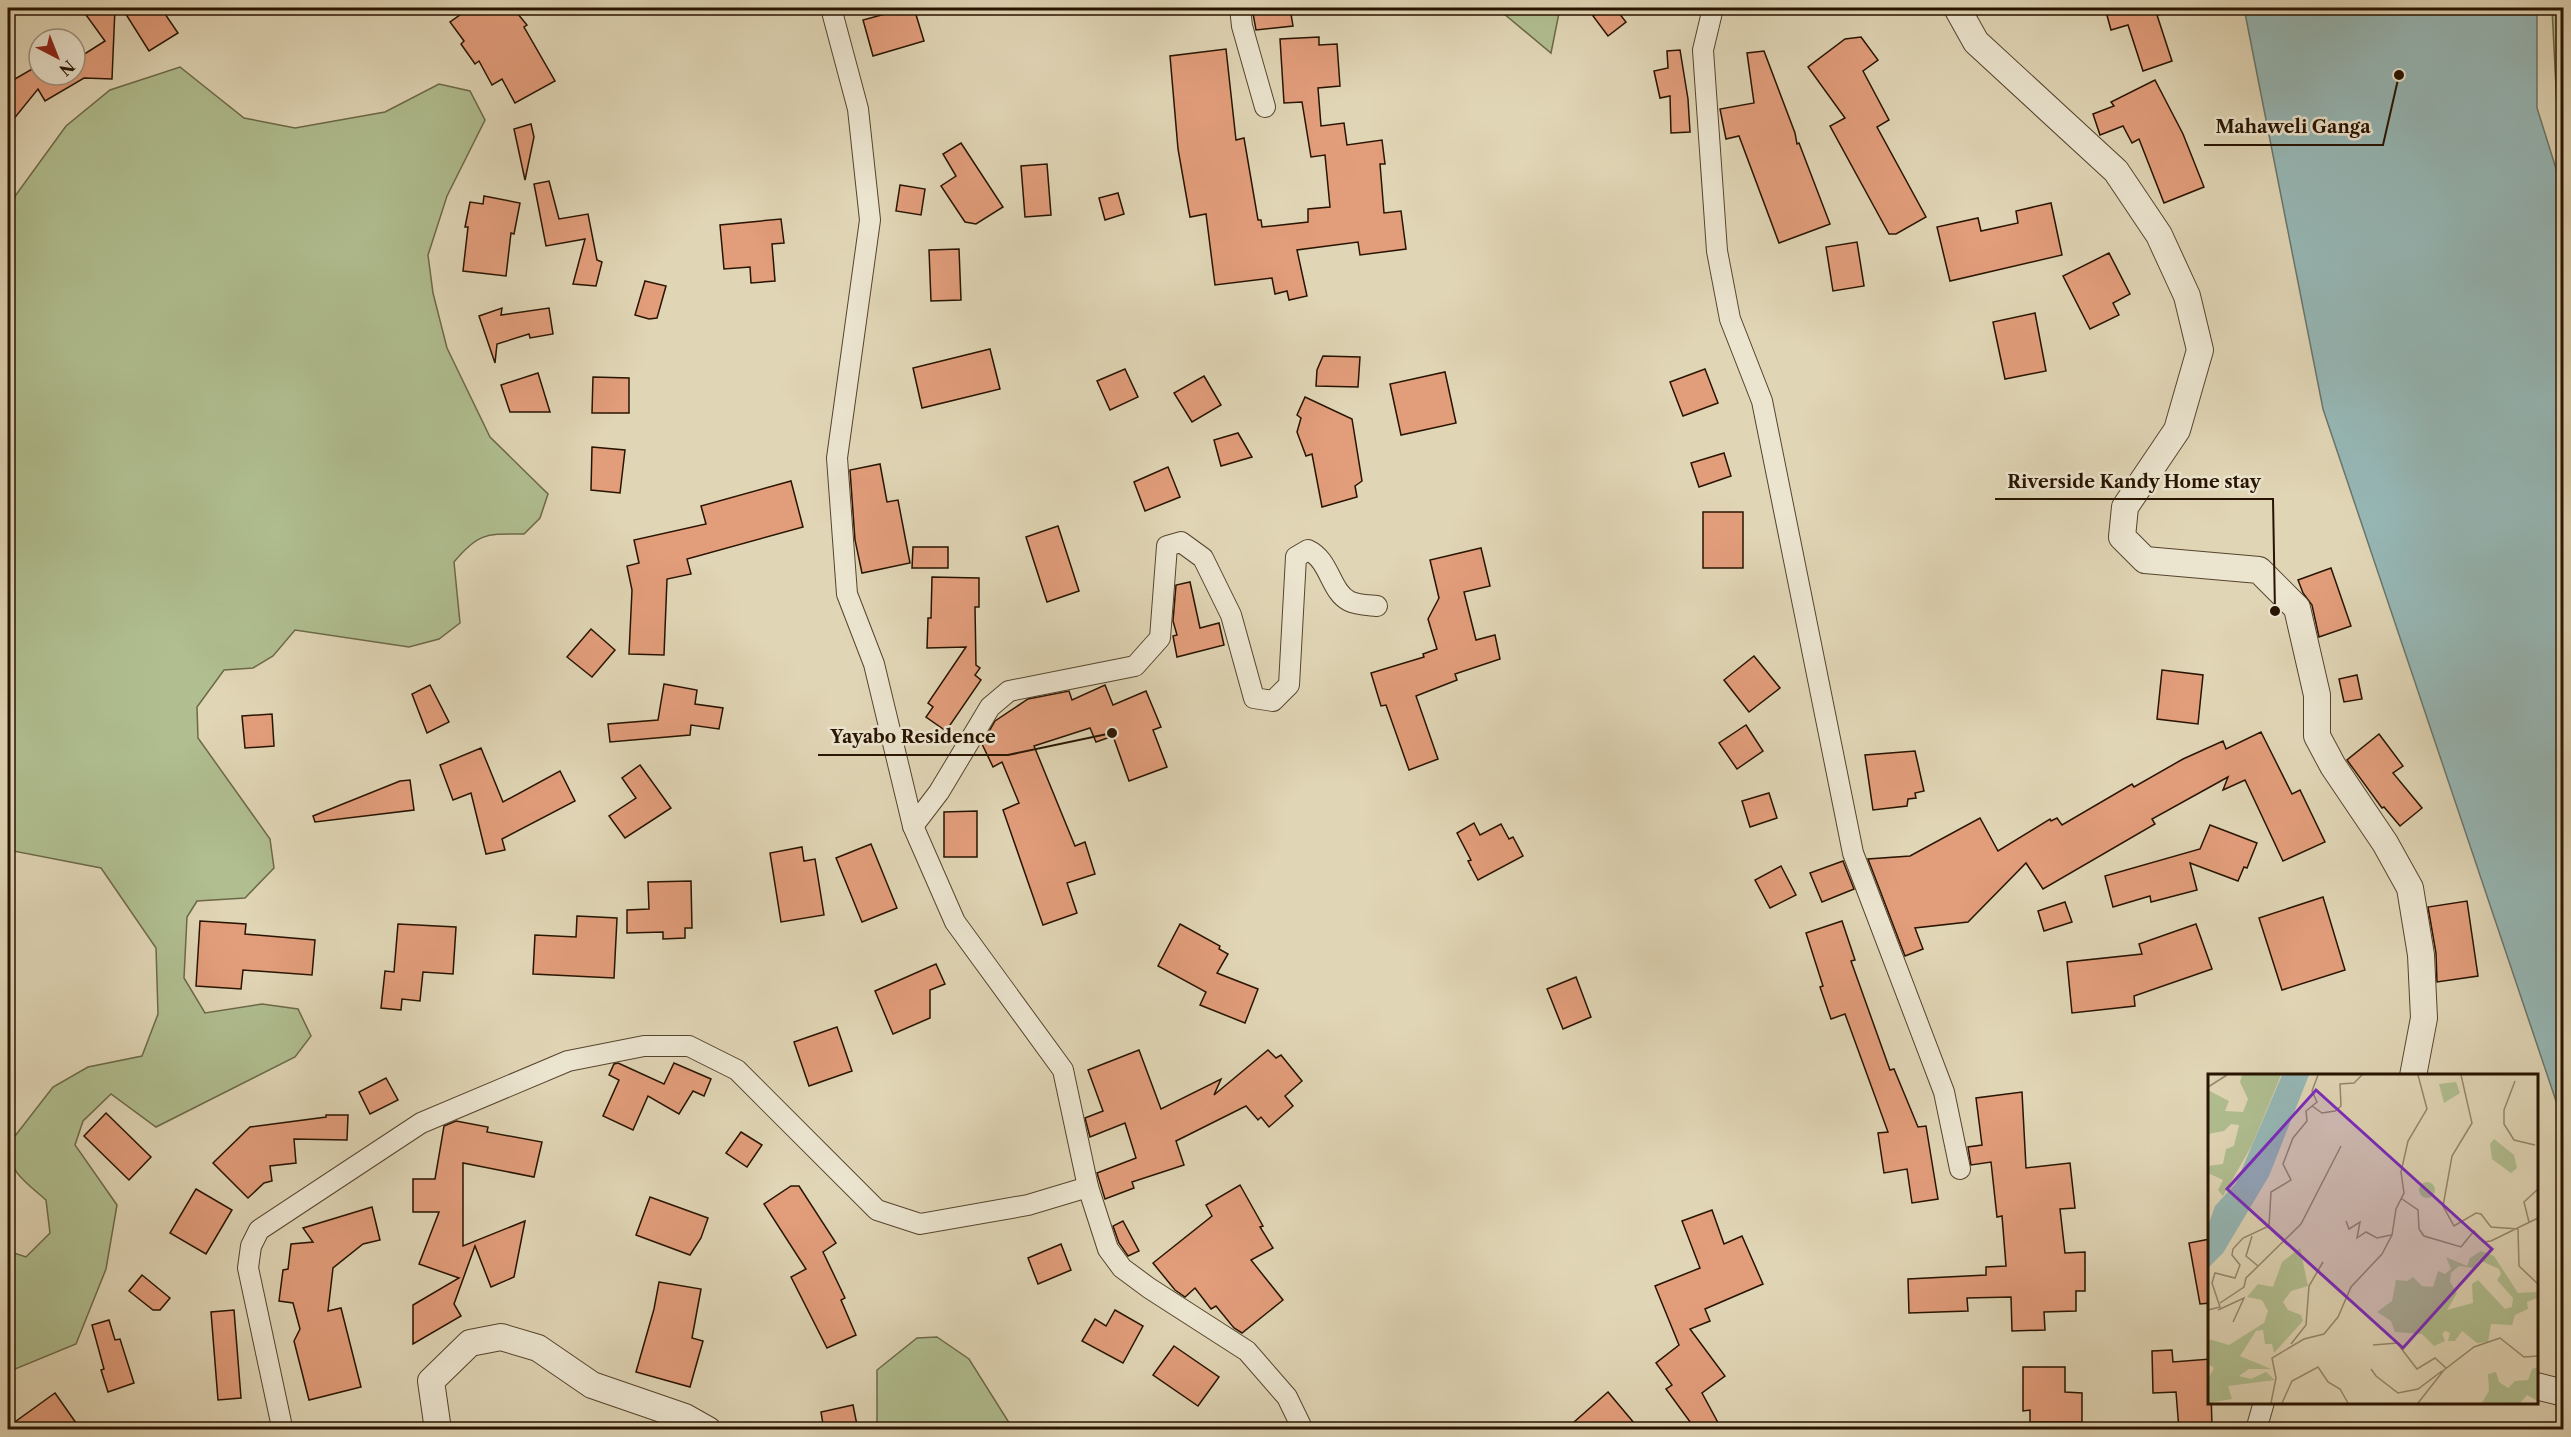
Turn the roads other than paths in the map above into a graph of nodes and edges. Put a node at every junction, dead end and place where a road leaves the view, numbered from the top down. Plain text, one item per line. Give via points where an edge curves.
1 (831, 8) edge
2 (1240, 8) edge
3 (1713, 8) edge
4 (1958, 8) edge
5 (1264, 107) dead end
6 (1377, 606) dead end
7 (913, 826) junction
8 (2413, 1074) edge
9 (1960, 1169) dead end
10 (1088, 1187) junction
11 (2538, 1386) edge
12 (2564, 1393) edge
13 (2263, 1404) edge
14 (281, 1430) edge
15 (438, 1430) edge
16 (708, 1430) edge
17 (1303, 1430) edge
18 (2256, 1430) edge

1 - 7 street via 858,109 870,220 837,458 847,594 874,664
2 - 5 street
3 - 9 street via 1703,50 1717,251 1730,319 1762,401 1852,853 1944,1092
4 - 8 street via 1976,42 2116,171 2159,235 2187,296 2200,350 2177,430 2125,507 2121,537 2145,560 2259,570 2297,608 2317,695 2317,736 2410,888 2421,955 2424,1018
6 - 7 street via 1346,599 1318,554 1308,550 1296,557 1289,686 1273,701 1254,698 1231,615 1203,558 1181,542 1167,546 1160,638 1135,666 1009,691 990,707 939,792
7 - 10 street via 955,922 1063,1070
10 - 14 street via 1028,1205 920,1224 877,1210 737,1070 689,1046 644,1046 568,1061 421,1123 259,1230 251,1246 248,1268
10 - 17 street via 1108,1249 1122,1268 1247,1351 1287,1397
11 - 12 street
13 - 18 street
15 - 16 street via 431,1381 470,1343 501,1337 538,1348 592,1385 686,1417

